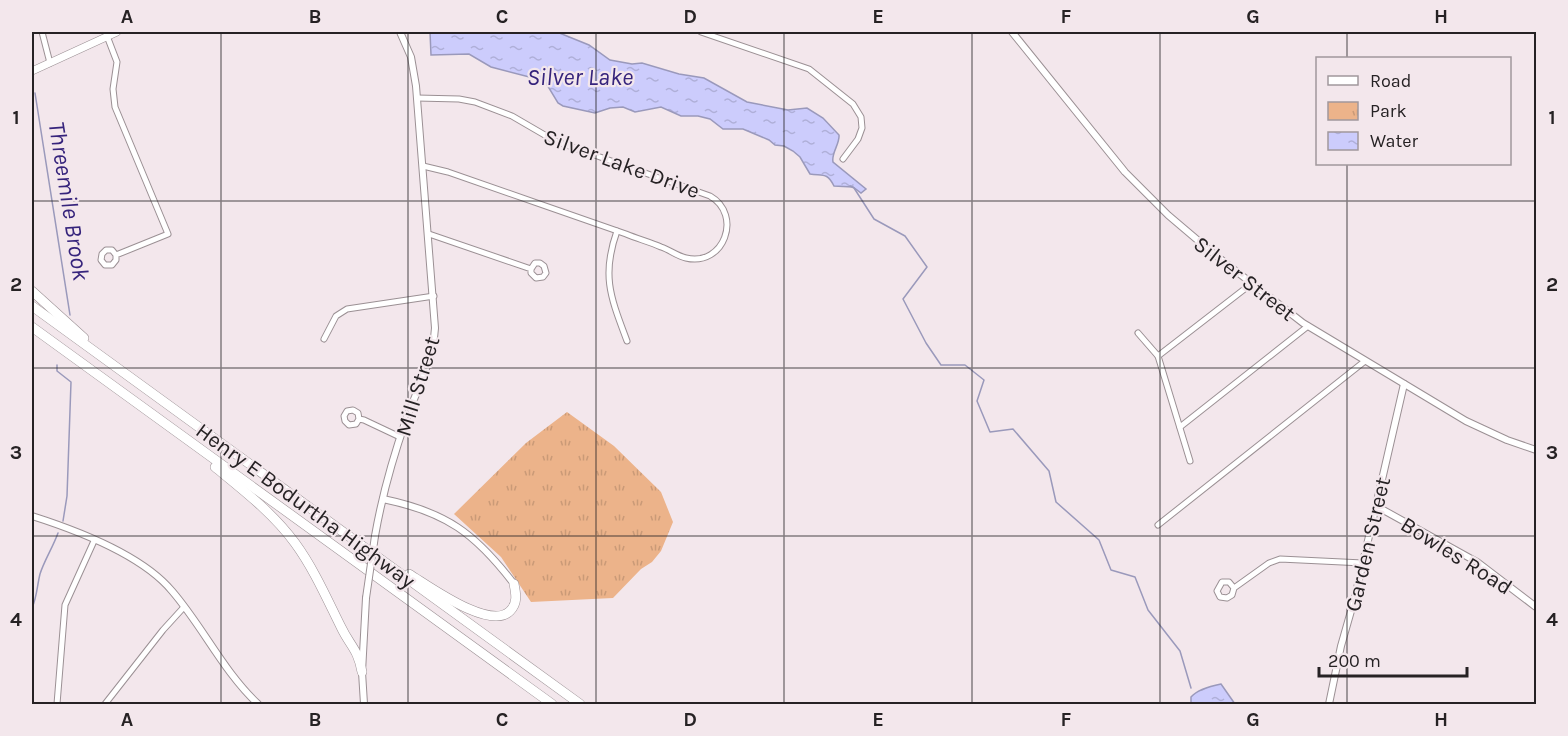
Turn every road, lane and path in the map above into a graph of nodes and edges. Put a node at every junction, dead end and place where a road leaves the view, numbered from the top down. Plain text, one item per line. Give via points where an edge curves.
1 (42, 32) edge
2 (117, 32) edge
3 (400, 32) edge
4 (701, 32) edge
5 (1012, 32) edge
6 (106, 36) junction
7 (50, 63) junction
8 (32, 70) edge
9 (417, 98) junction
10 (843, 159) dead end
11 (423, 166) junction
12 (617, 231) junction
13 (429, 234) junction
14 (116, 255) dead end
15 (531, 269) dead end
16 (1251, 284) junction
17 (32, 291) edge
18 (434, 296) junction
19 (32, 306) edge
20 (1308, 326) junction
21 (32, 329) edge
22 (1138, 333) dead end
23 (324, 339) dead end
24 (627, 341) dead end
25 (1158, 356) junction
26 (1365, 361) junction
27 (138, 384) junction
28 (1404, 384) junction
29 (156, 417) junction
30 (359, 419) dead end
31 (1179, 427) junction
32 (400, 437) junction
33 (1536, 450) edge
34 (1190, 461) dead end
35 (383, 499) junction
36 (1376, 506) junction
37 (32, 516) edge
38 (330, 522) junction
39 (1158, 525) dead end
40 (94, 541) junction
41 (1363, 563) junction
42 (514, 584) joint
43 (1234, 588) dead end
44 (1536, 607) edge
45 (184, 608) junction
46 (362, 672) junction
47 (57, 705) edge
48 (105, 705) edge
49 (258, 705) edge
50 (364, 705) edge
51 (552, 705) edge
52 (580, 705) edge
53 (1329, 705) edge

1 - 7 street
2 - 6 main road
3 - 9 street, Mill Street via 411,57
4 - 10 street via 809,69 853,104 862,128
5 - 16 street, Silver Street via 1140,188
6 - 7 main road
6 - 14 street via 117,62 114,107 168,234
7 - 8 main road
9 - 11 street, Mill Street
9 - 12 street, Silver Lake Drive via 475,102 512,116 555,141 705,194 720,203 728,224 721,246 696,259
11 - 12 street, Silver Lake Drive
11 - 13 street, Mill Street
12 - 24 street via 608,280
13 - 15 street
13 - 18 street, Mill Street
16 - 20 street, Silver Street
16 - 25 street
17 - 27 highway
18 - 23 street via 347,309 336,316
18 - 32 street, Mill Street via 431,355
19 - 27 highway, Henry E Bodurtha Highway
20 - 26 street, Silver Street
20 - 31 street
21 - 29 highway, Henry E Bodurtha Highway
22 - 25 street
25 - 31 street
26 - 28 street, Silver Street
26 - 39 street
27 - 38 highway, Henry E Bodurtha Highway
28 - 33 street, Silver Street via 1477,427
28 - 36 street, Garden Street
29 - 46 highway via 288,533 357,651
29 - 51 highway, Henry E Bodurtha Highway
30 - 32 street
31 - 34 street
32 - 35 street, Mill Street
35 - 42 street via 420,508 458,527 488,552
35 - 46 street, Mill Street, bridge via 366,598
36 - 41 street, Garden Street
36 - 44 street, Bowles Road via 1477,562
37 - 40 street
38 - 42 highway via 431,587 485,615 501,616 512,609 516,597
38 - 52 highway, Henry E Bodurtha Highway
40 - 45 street via 148,568
40 - 47 street via 66,605
41 - 43 street via 1280,559
41 - 53 street, Garden Street
45 - 48 street
45 - 49 street via 231,675
46 - 50 street, Mill Street

